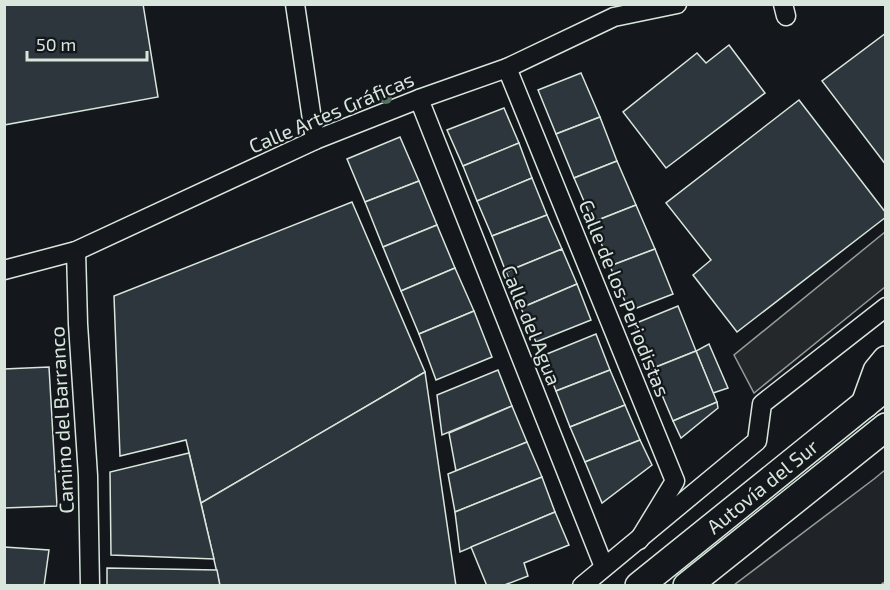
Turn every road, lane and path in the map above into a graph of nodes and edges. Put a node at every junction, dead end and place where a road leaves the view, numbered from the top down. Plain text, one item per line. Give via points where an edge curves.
1 (295, 4) edge
2 (677, 4) edge
3 (614, 11) edge
4 (507, 68) junction
5 (419, 99) junction
6 (315, 140) junction
7 (76, 251) junction
8 (4, 270) edge
9 (885, 307) edge
10 (885, 360) edge
11 (875, 395) edge
12 (885, 427) edge
13 (675, 481) junction
14 (703, 486) junction
15 (639, 540) junction
16 (604, 567) junction
17 (885, 581) edge
18 (90, 585) edge
19 (582, 585) edge
20 (639, 585) edge
21 (687, 585) edge
22 (880, 585) edge

1 - 6 street
2 - 3 street, Calle Artes Gráficas
3 - 4 street, Calle Artes Gráficas
4 - 5 street, Calle Artes Gráficas
4 - 13 street, Calle de los Periodistas
5 - 6 street, Calle Artes Gráficas
5 - 16 street, Calle del Agua
6 - 7 street, Calle Artes Gráficas
7 - 8 street, Calle Artes Gráficas
7 - 18 street, Camino del Barranco
9 - 14 street via 762,404 757,441
10 - 11 highway via 877,371
11 - 20 highway, Autovía del Sur
12 - 21 highway, Autovía del Sur
13 - 14 street via 691,489
13 - 15 street
14 - 15 street
15 - 16 street
16 - 19 street
17 - 22 path

